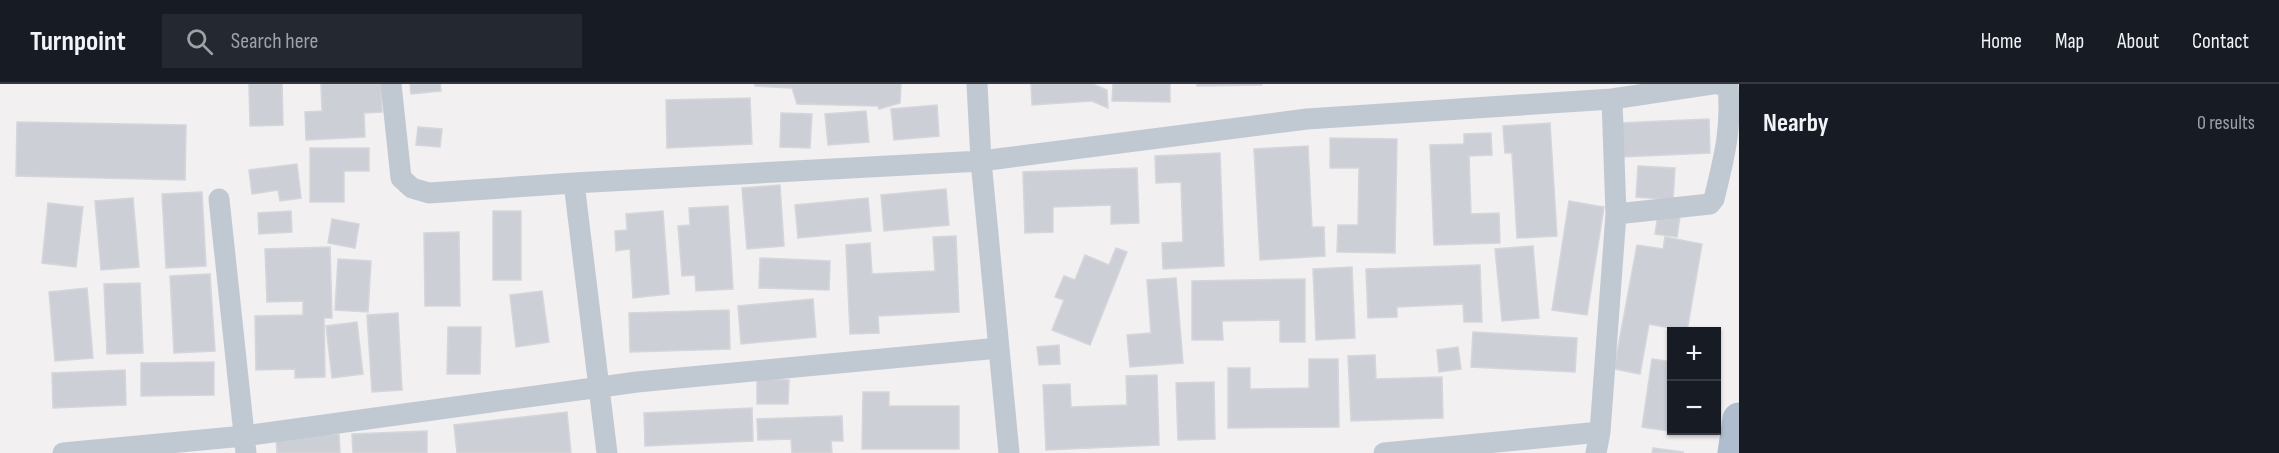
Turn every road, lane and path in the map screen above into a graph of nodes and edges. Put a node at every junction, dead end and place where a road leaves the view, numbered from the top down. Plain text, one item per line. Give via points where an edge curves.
1 (391, 84) edge
2 (977, 84) edge
3 (1712, 84) edge
4 (1717, 84) edge
5 (1612, 99) junction
6 (981, 161) junction
7 (574, 183) junction
8 (219, 199) dead end
9 (1616, 214) junction
10 (999, 348) junction
11 (600, 388) junction
12 (1739, 419) edge
13 (1600, 432) junction
14 (245, 445) edge
15 (63, 453) edge
16 (608, 453) edge
17 (1009, 453) edge
18 (1384, 453) edge
19 (1596, 453) edge
20 (1734, 453) edge

1 - 7 street via 401,178 412,188 429,193
2 - 6 street
3 - 5 street
4 - 9 street via 1728,86 1730,109 1728,146 1714,199 1710,204
5 - 6 street via 1307,119
5 - 9 street
6 - 7 street
6 - 10 street
7 - 11 street
8 - 14 street
9 - 13 street
10 - 11 street
10 - 17 street
11 - 14 street
11 - 16 street
12 - 20 main road
13 - 18 street
13 - 19 street
14 - 15 street

